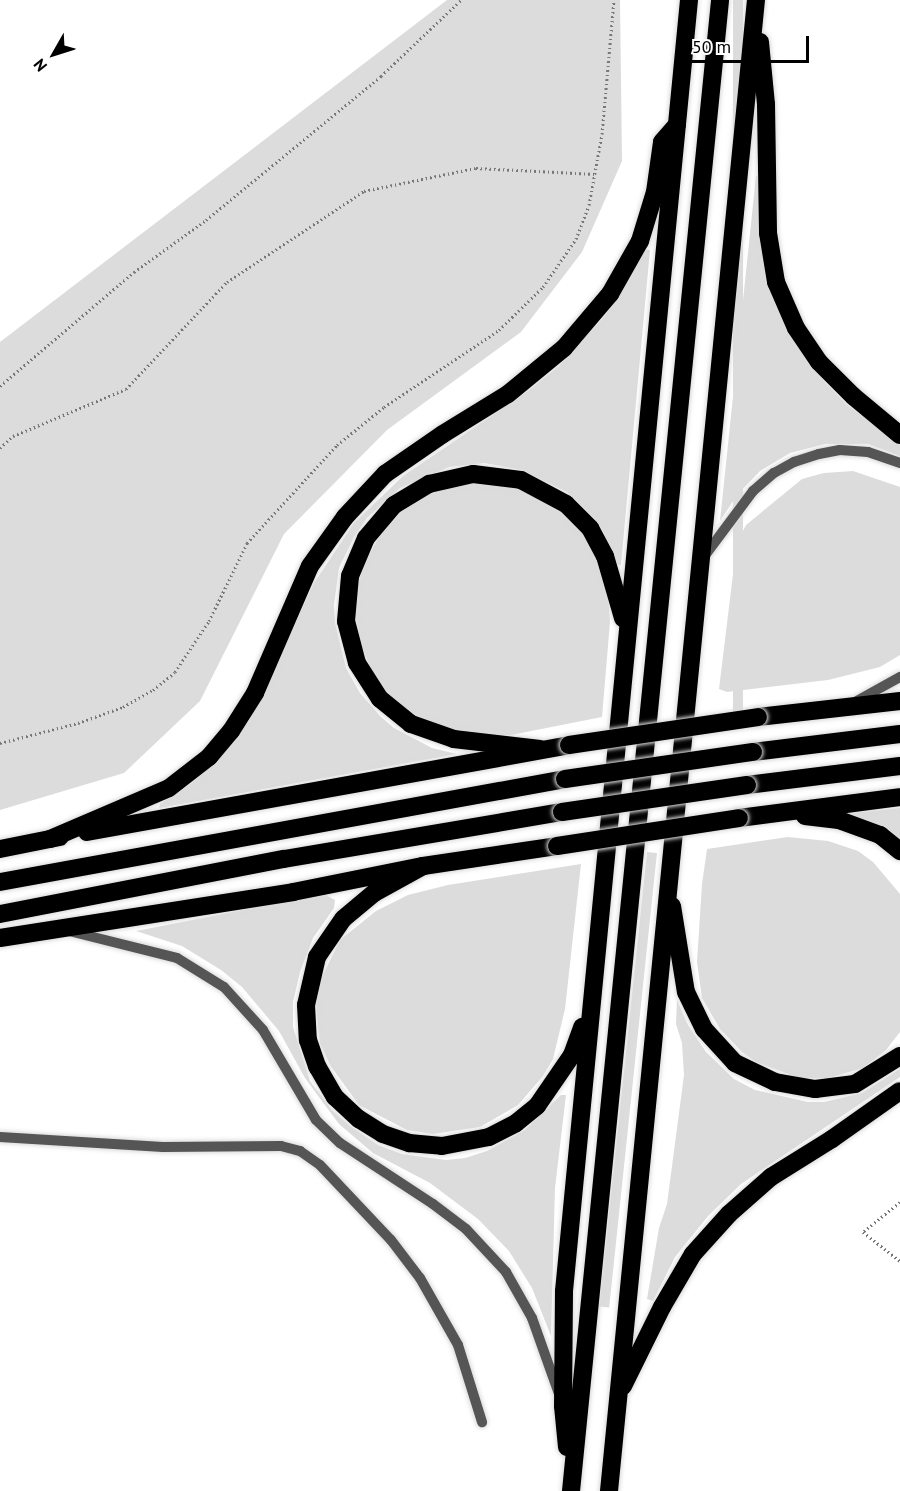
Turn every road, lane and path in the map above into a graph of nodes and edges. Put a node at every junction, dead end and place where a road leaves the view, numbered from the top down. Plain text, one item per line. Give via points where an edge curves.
1 (461, 0) edge
2 (614, 0) edge
3 (689, 0) edge
4 (720, 0) edge
5 (756, 0) edge
6 (677, 125) junction
7 (594, 174) junction
8 (0, 386) edge
9 (900, 435) edge
10 (0, 448) edge
11 (900, 463) edge
12 (699, 563) junction
13 (626, 631) junction
14 (900, 677) edge
15 (900, 701) edge
16 (845, 706) junction
17 (900, 734) edge
18 (0, 743) edge
19 (540, 749) junction
20 (900, 766) edge
21 (900, 797) edge
22 (773, 813) junction
23 (50, 838) junction
24 (0, 849) edge
25 (900, 851) edge
26 (423, 866) junction
27 (668, 876) junction
28 (0, 882) edge
29 (0, 914) edge
30 (60, 929) junction
31 (0, 938) edge
32 (591, 1003) junction
33 (900, 1056) edge
34 (900, 1091) edge
35 (0, 1137) edge
36 (900, 1202) edge
37 (900, 1261) edge
38 (618, 1396) junction
39 (563, 1406) junction
40 (482, 1422) dead end
41 (571, 1491) edge
42 (609, 1491) edge

1 - 8 path via 381,76 206,220 134,272
2 - 7 path via 602,134
3 - 6 highway
4 - 41 highway
5 - 9 highway via 766,104 768,233 776,282 796,328 819,362
5 - 12 highway
6 - 13 highway
6 - 23 highway via 662,142 655,192 640,241 610,294 564,348 508,394 385,474 345,517 310,566 255,693 231,731 208,757 169,788
7 - 10 path via 476,168 364,191 227,282 126,389 14,436
7 - 18 path via 589,206 576,239 543,287 499,330 384,406 337,445 247,543 209,621 175,672 123,707
11 - 12 lane via 868,452 840,450 794,462 753,491
12 - 27 highway
13 - 19 highway via 605,556 590,528 566,504 522,480 473,474 429,484 394,505 366,538 350,576 346,621 357,663 380,699 411,724 454,739
13 - 32 highway
14 - 16 lane
15 - 16 highway
16 - 19 highway, bridge
17 - 28 highway, bridge via 565,779
19 - 23 highway
20 - 29 highway, bridge via 562,812 284,859
21 - 22 highway
22 - 25 highway via 839,820 880,836
22 - 26 highway, bridge
23 - 24 highway
26 - 30 highway via 293,892
26 - 32 highway via 374,893 343,919 317,957 306,1005 308,1040 317,1066 335,1096 359,1119 383,1134 410,1143 442,1146 489,1137 537,1106 572,1055
27 - 33 highway via 686,992 704,1029 735,1063 775,1082 815,1089 855,1084
27 - 38 highway
30 - 31 highway
30 - 39 lane via 177,958 224,987 263,1030 315,1120 340,1143 466,1228 506,1272 532,1317
32 - 39 highway via 564,1290
34 - 38 highway via 771,1177 722,1222 693,1254
35 - 40 lane via 164,1147 281,1146 300,1151 320,1165 391,1240 420,1278 458,1345
36 - 37 path via 864,1232
38 - 42 highway
39 - 41 highway

